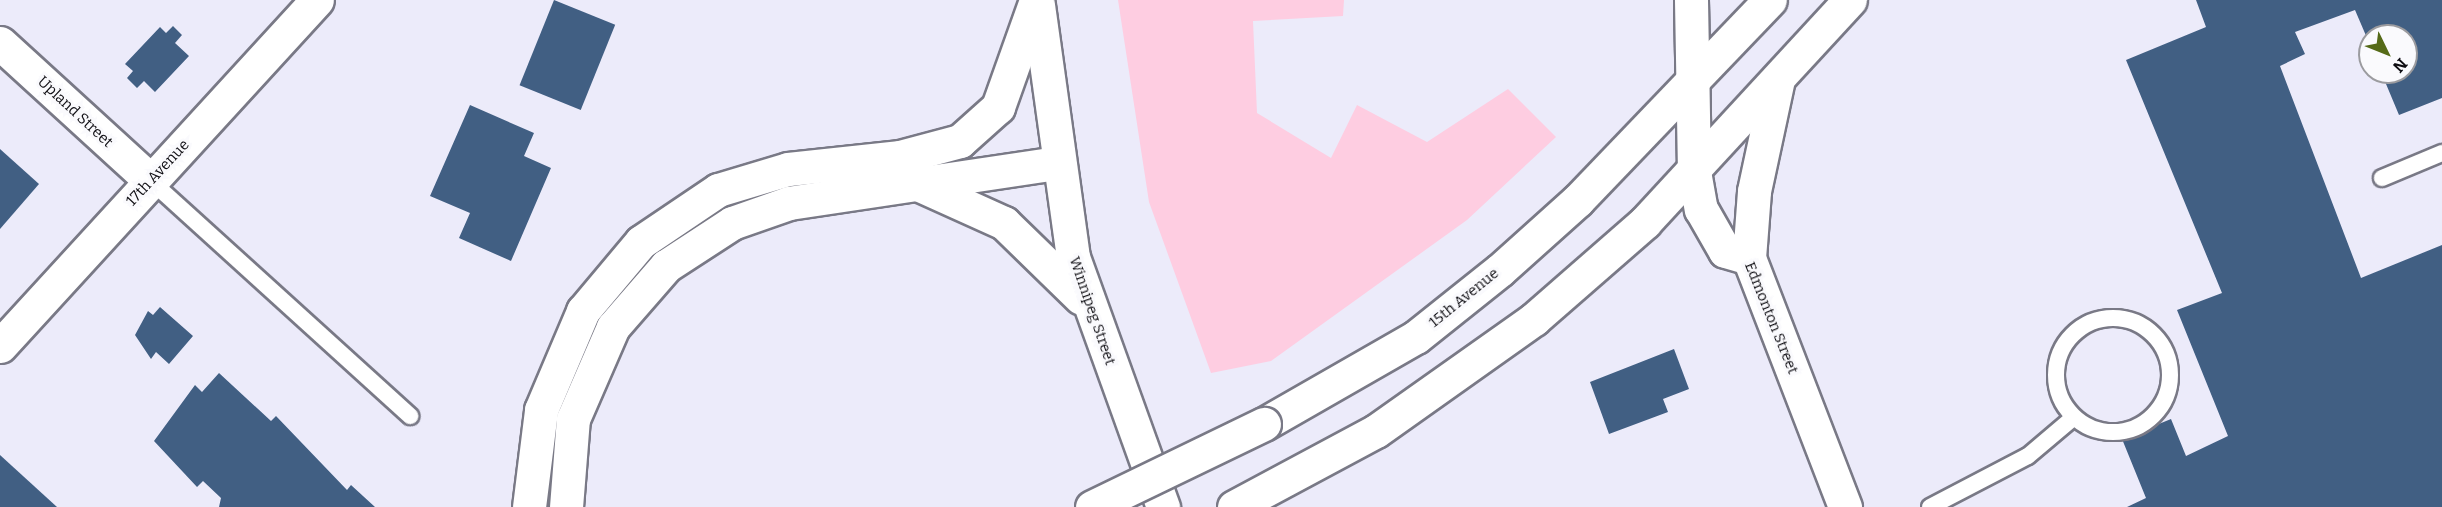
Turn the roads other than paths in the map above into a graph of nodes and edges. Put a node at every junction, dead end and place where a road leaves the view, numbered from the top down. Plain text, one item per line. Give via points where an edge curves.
1 (1037, 0) edge
2 (1690, 0) edge
3 (1770, 0) edge
4 (1850, 0) edge
5 (302, 5) edge
6 (0, 43) edge
7 (1778, 77) junction
8 (1694, 81) junction
9 (2442, 153) edge
10 (1057, 163) junction
11 (1694, 171) junction
12 (2382, 178) dead end
13 (151, 181) junction
14 (919, 185) junction
15 (1749, 258) junction
16 (1090, 308) junction
17 (1, 344) edge
18 (410, 416) dead end
19 (2073, 418) junction
20 (529, 507) edge
21 (566, 507) edge
22 (1092, 507) edge
23 (1162, 507) edge
24 (1234, 507) edge
25 (1845, 507) edge
26 (1930, 507) edge

1 - 10 main road, Winnipeg Street
1 - 20 main road via 998,107 960,141 900,157 788,169 718,190 641,242 583,312 541,410
2 - 8 main road, Edmonton Street
3 - 8 main road, 15th Avenue
4 - 7 main road
5 - 13 main road, 17th Avenue
6 - 13 main road, Upland Street
7 - 11 main road
7 - 15 main road via 1754,191
8 - 11 main road, Edmonton Street
8 - 22 main road, 15th Avenue, bridge via 1578,200 1416,336 1263,424
9 - 12 lane
10 - 14 main road
10 - 16 main road, Winnipeg Street via 1073,257
11 - 15 main road, Edmonton Street via 1701,209 1725,251
11 - 24 main road via 1525,327 1442,389 1286,483
13 - 17 main road, 17th Avenue
13 - 18 lane
14 - 16 main road via 1004,223
14 - 21 main road via 789,203 732,223 666,266 613,327 573,419
15 - 25 main road, Edmonton Street
16 - 23 main road, Winnipeg Street
19 - 19 lane via 2105,433 2140,427 2165,402 2172,368 2158,335 2128,317 2078,327 2057,354 2056,388
19 - 26 lane via 2028,456

